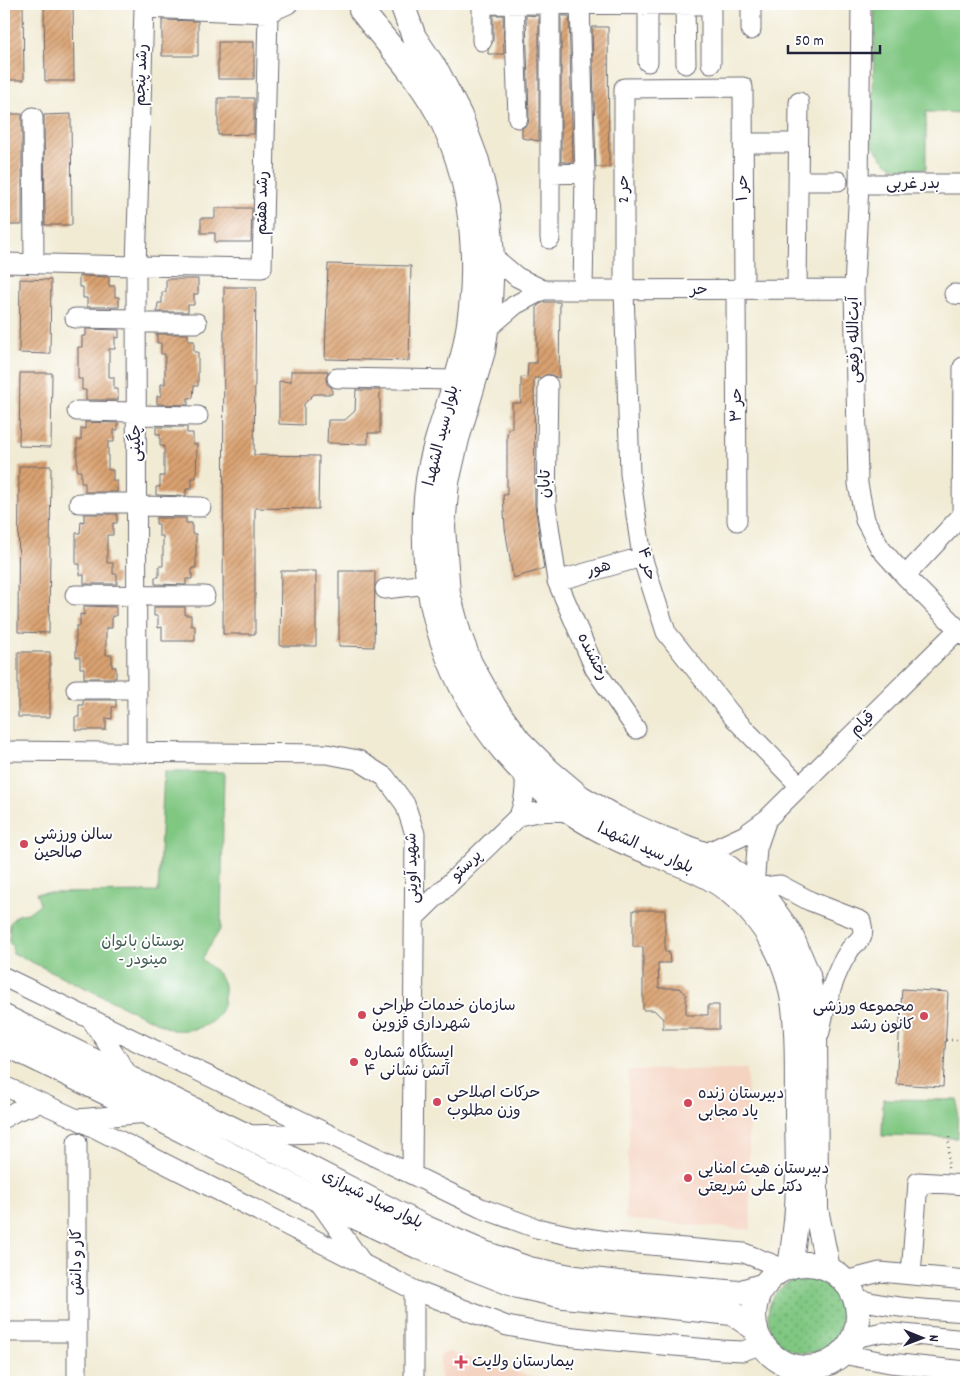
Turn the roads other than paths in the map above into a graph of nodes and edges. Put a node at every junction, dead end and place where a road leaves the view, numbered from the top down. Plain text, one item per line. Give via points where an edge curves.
1 (288, 4) edge
2 (388, 4) edge
3 (402, 4) edge
4 (482, 4) edge
5 (514, 4) edge
6 (550, 4) edge
7 (580, 4) edge
8 (618, 4) edge
9 (751, 4) edge
10 (861, 4) edge
11 (648, 5) edge
12 (685, 5) edge
13 (356, 7) edge
14 (268, 13) junction
15 (751, 30) dead end
16 (482, 41) dead end
17 (648, 62) dead end
18 (711, 63) dead end
19 (686, 64) dead end
20 (743, 87) joint
21 (800, 102) dead end
22 (33, 117) dead end
23 (518, 118) dead end
24 (743, 143) junction
25 (798, 143) junction
26 (585, 173) junction
27 (550, 174) junction
28 (798, 181) junction
29 (838, 181) dead end
30 (859, 184) junction
31 (966, 184) edge
32 (550, 239) dead end
33 (492, 256) junction
34 (4, 263) edge
35 (34, 264) junction
36 (136, 266) junction
37 (740, 289) junction
38 (797, 289) junction
39 (854, 289) junction
40 (543, 290) junction
41 (584, 290) junction
42 (624, 290) junction
43 (75, 318) dead end
44 (136, 321) junction
45 (198, 323) dead end
46 (486, 329) junction
47 (963, 367) dead end
48 (337, 378) dead end
49 (456, 380) junction
50 (548, 385) dead end
51 (77, 410) dead end
52 (136, 413) junction
53 (198, 416) dead end
54 (79, 502) dead end
55 (137, 504) junction
56 (201, 507) dead end
57 (964, 514) edge
58 (737, 521) dead end
59 (642, 557) junction
60 (434, 576) junction
61 (905, 576) junction
62 (557, 581) junction
63 (385, 589) dead end
64 (74, 595) dead end
65 (137, 595) junction
66 (205, 596) dead end
67 (444, 614) junction
68 (963, 633) edge
69 (76, 689) dead end
70 (137, 689) junction
71 (636, 729) dead end
72 (4, 751) edge
73 (137, 753) junction
74 (525, 773) junction
75 (800, 786) junction
76 (569, 812) junction
77 (519, 816) junction
78 (767, 819) junction
79 (704, 854) junction
80 (754, 888) junction
81 (415, 917) junction
82 (4, 977) edge
83 (4, 1017) edge
84 (90, 1017) junction
85 (8, 1048) edge
86 (130, 1079) junction
87 (4, 1086) edge
88 (815, 1087) junction
89 (40, 1103) junction
90 (148, 1113) junction
91 (4, 1118) edge
92 (77, 1119) junction
93 (324, 1132) junction
94 (245, 1135) junction
95 (77, 1142) dead end
96 (412, 1173) junction
97 (959, 1184) edge
98 (317, 1199) junction
99 (362, 1263) junction
100 (788, 1268) junction
101 (911, 1275) junction
102 (966, 1280) edge
103 (843, 1282) junction
104 (765, 1285) junction
105 (414, 1290) junction
106 (966, 1312) edge
107 (4, 1332) edge
108 (77, 1332) junction
109 (759, 1336) junction
110 (966, 1340) edge
111 (836, 1360) edge
112 (966, 1371) edge
113 (787, 1373) edge
114 (77, 1382) edge
115 (414, 1382) edge

1 - 14 street
2 - 13 main road via 370,12
3 - 33 main road, بلوار سید الشهدا via 414,37 438,73 460,116 477,161 488,206
4 - 5 street
4 - 16 street
5 - 6 street
5 - 23 street
6 - 7 street
6 - 27 street
7 - 8 street
7 - 26 street
8 - 11 street
9 - 15 street
10 - 30 street, آیت‌الله رفیعی
11 - 12 street
11 - 17 street
12 - 18 street via 711,6
12 - 19 street
13 - 49 main road, بلوار سید الشهدا via 418,82 443,123 459,166 469,209 474,256 472,302
14 - 36 street, رشد هفتم via 262,268
14 - 36 street, رشد پنجم via 144,8
20 - 24 street, حر ۱
20 - 42 street, حر 2 via 624,88
21 - 25 street
22 - 35 street
24 - 25 street
24 - 37 street, حر ۱
25 - 28 street
26 - 27 street
26 - 41 street
27 - 32 street
28 - 29 street
28 - 38 street
30 - 31 street, بدر غربی
30 - 39 street, آیت‌الله رفیعی
33 - 40 street, حر via 517,277
33 - 46 main road, بلوار سید الشهدا
34 - 35 street
35 - 36 street
36 - 44 street, چگینی
37 - 38 street, حر
37 - 42 street, حر
37 - 58 street, حر ۳
38 - 39 street, حر
39 - 61 street, آیت‌الله رفیعی via 858,484 865,520 880,548
40 - 41 street, حر
40 - 46 street, حر via 515,305
41 - 42 street, حر
42 - 59 street, حر ۴ via 630,474
43 - 44 street
44 - 45 street
44 - 52 street, چگینی
46 - 60 main road, بلوار سید الشهدا via 483,351 447,482
47 - 57 street
48 - 49 street
49 - 60 main road, بلوار سید الشهدا via 428,479 425,527
50 - 62 street, تابان via 546,504
51 - 52 street
52 - 53 street
52 - 55 street, چگینی
54 - 55 street
55 - 56 street
55 - 65 street, چگینی
57 - 61 street
59 - 62 street, هور
59 - 75 street, حر ۴ via 666,632 734,718
60 - 63 street
60 - 67 main road, بلوار سید الشهدا
61 - 68 street, آیت‌الله رفیعی
62 - 71 street, رخشنده via 595,669
64 - 65 street
65 - 66 street
65 - 70 street, چگینی
67 - 74 main road, بلوار سید الشهدا via 442,640 462,690 504,753
67 - 79 main road, بلوار سید الشهدا via 495,708 519,741 549,772 580,797 616,818
68 - 75 street, قیام
69 - 70 street
70 - 73 street, چگینی
72 - 73 street, شهید آوینی
73 - 81 street, شهید آوینی via 327,754 358,760 385,777 405,804 415,834
74 - 76 main road, بلوار سید الشهدا
74 - 77 street via 525,795
75 - 78 street, قیام
76 - 77 street via 535,811
76 - 100 main road, بلوار سید الشهدا via 607,834 719,883 750,910 774,943 790,980 796,1021 797,1209
77 - 81 street, پرستو
78 - 79 street, قیام via 745,836
78 - 80 street, قیام via 757,848
79 - 80 main road, بلوار سید الشهدا
80 - 88 main road, بلوار سید الشهدا via 790,933 808,975 815,1020
80 - 88 street via 780,885 861,921 863,933 849,950 824,1011
81 - 96 street, شهید آوینی
82 - 84 street
83 - 86 main road, بلوار صیاد شیرازی
84 - 86 street
84 - 93 street
85 - 90 main road, بلوار صیاد شیرازی
86 - 94 main road, بلوار صیاد شیرازی
87 - 89 street
88 - 103 main road, بلوار سید الشهدا via 816,1209
89 - 91 street
89 - 92 street
90 - 92 street
90 - 98 main road, بلوار صیاد شیرازی
92 - 99 street
93 - 94 street
93 - 96 street
94 - 104 main road, بلوار صیاد شیرازی via 426,1228 529,1268 576,1278 738,1293
95 - 108 street, کار و دانش
96 - 100 street via 482,1208 536,1228 614,1242 744,1253
97 - 101 street via 918,1182
98 - 99 street
98 - 109 main road, بلوار صیاد شیرازی via 419,1247 518,1286 564,1296 732,1313
99 - 105 street
100 - 103 main road via 809,1264
100 - 104 main road
101 - 102 street
101 - 103 street via 880,1272
103 - 106 street via 872,1303
103 - 111 main road via 859,1318
104 - 109 main road via 755,1314
105 - 109 street via 507,1326 556,1335 743,1351
105 - 115 street
107 - 108 street
108 - 114 street, کار و دانش
109 - 113 main road
110 - 111 street via 883,1332
111 - 112 street
111 - 113 main road

